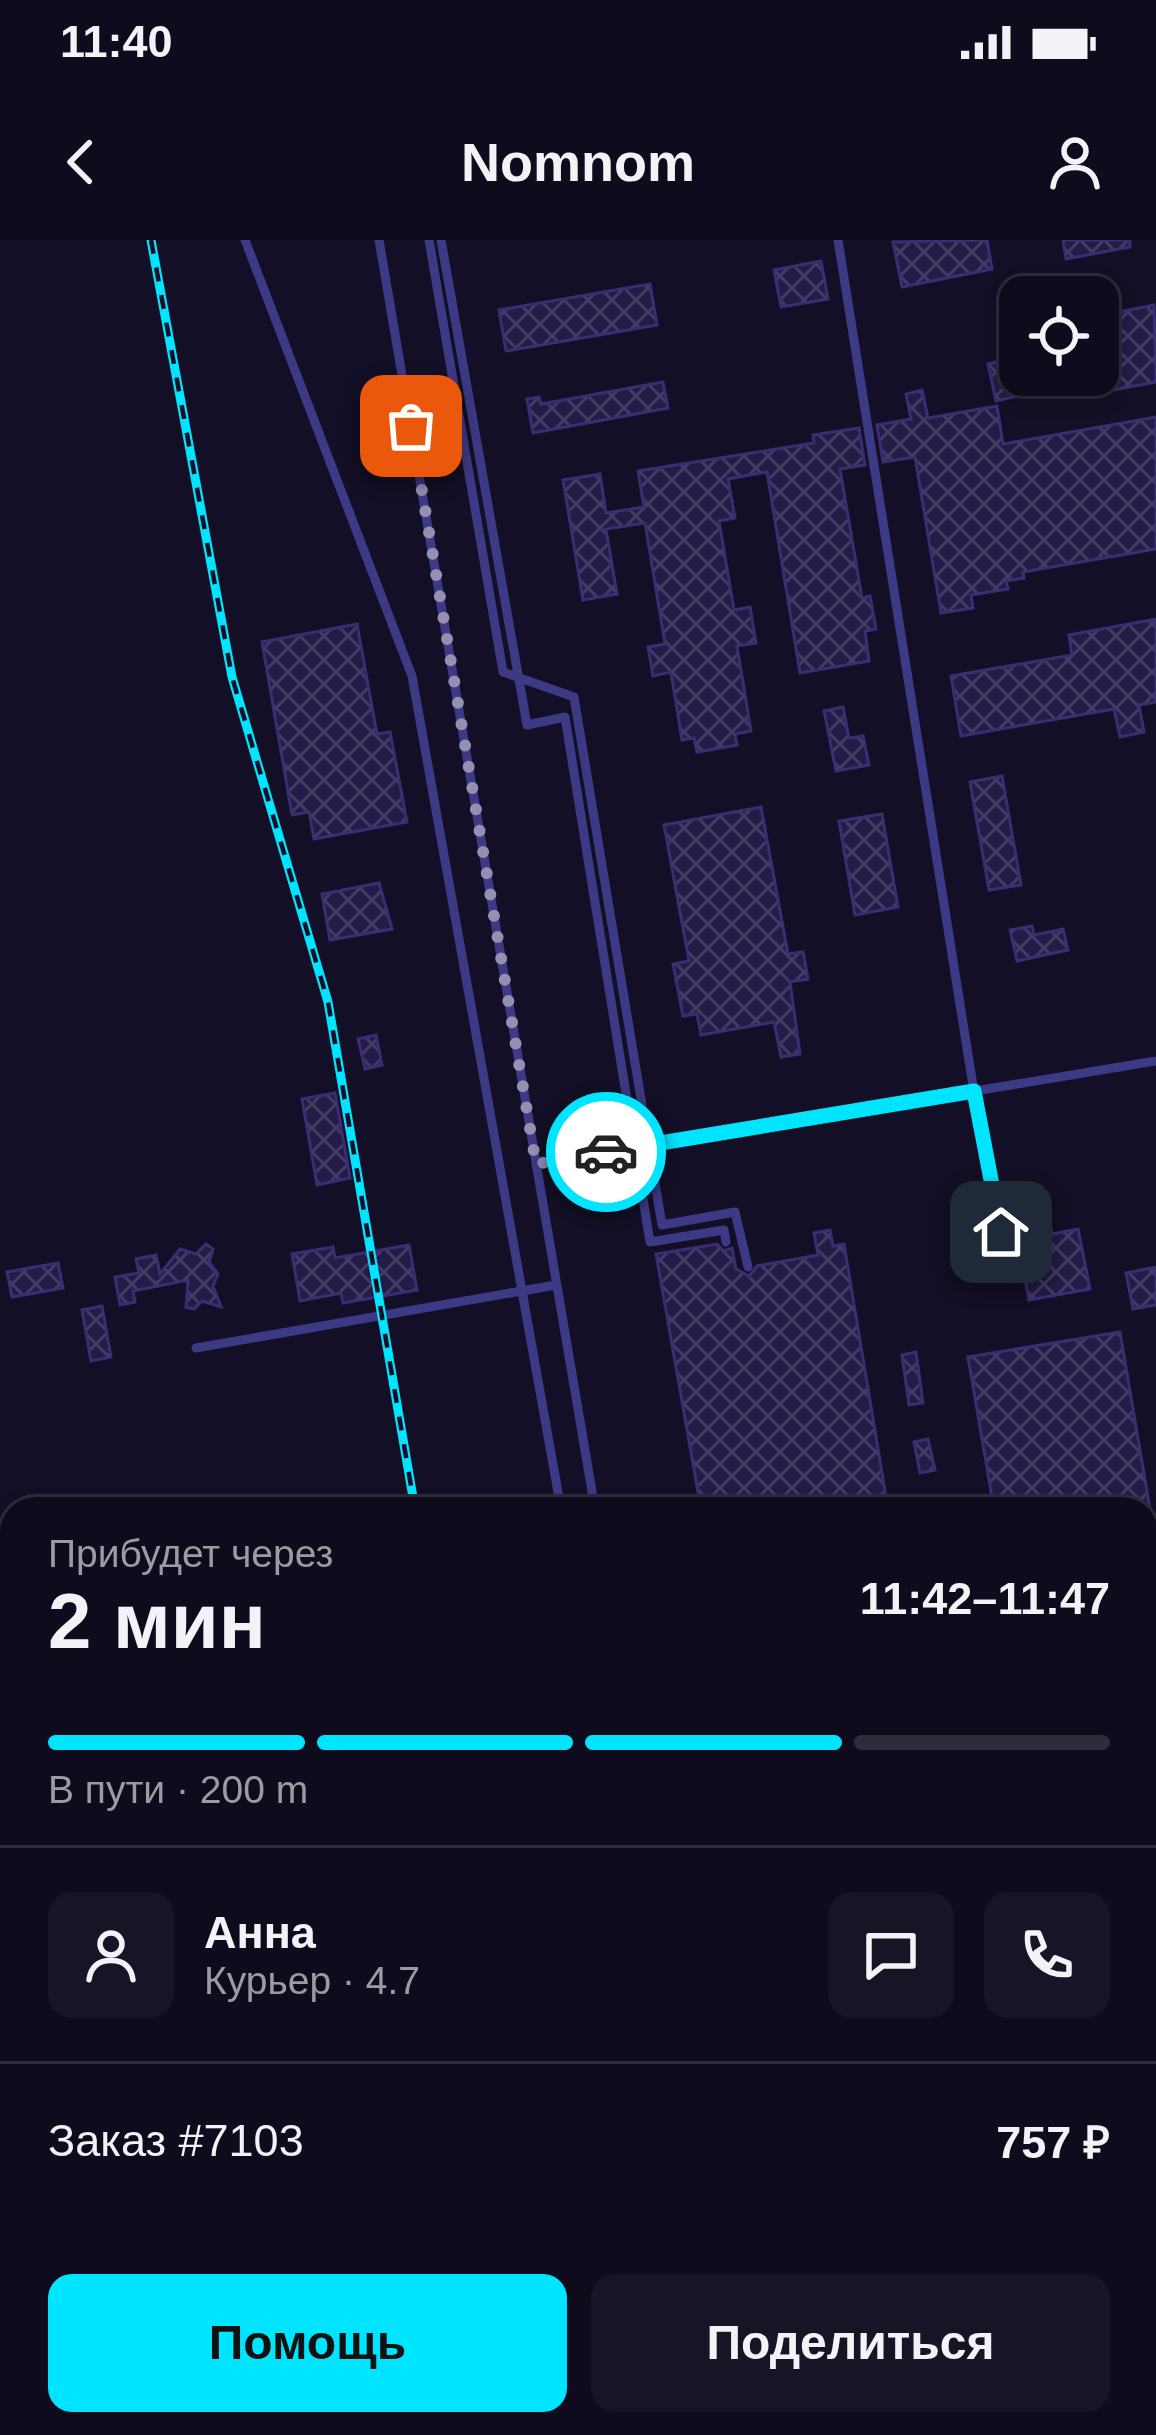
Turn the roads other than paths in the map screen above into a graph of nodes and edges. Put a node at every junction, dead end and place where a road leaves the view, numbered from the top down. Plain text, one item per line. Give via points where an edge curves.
1 (244, 240) edge
2 (379, 240) edge
3 (429, 240) edge
4 (440, 240) edge
5 (838, 240) edge
6 (1156, 1061) edge
7 (974, 1091) junction
8 (536, 1164) junction
9 (726, 1242) dead end
10 (748, 1267) dead end
11 (1010, 1280) dead end
12 (556, 1285) junction
13 (196, 1348) dead end
14 (559, 1497) edge
15 (593, 1497) edge

1 - 14 lane, bridge via 412,676
2 - 8 lane
3 - 10 lane, bridge via 503,672 574,697 662,1225 735,1212
4 - 9 lane, bridge via 527,725 565,717 650,1242 724,1230
5 - 7 lane
6 - 7 lane
7 - 8 lane
7 - 11 lane
8 - 12 lane
12 - 13 lane
12 - 15 lane

